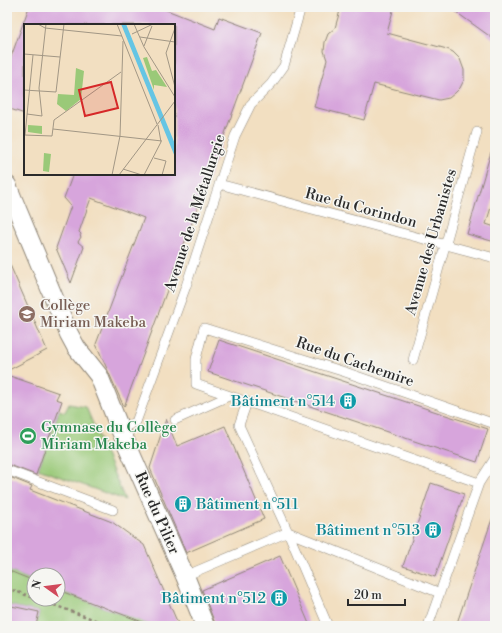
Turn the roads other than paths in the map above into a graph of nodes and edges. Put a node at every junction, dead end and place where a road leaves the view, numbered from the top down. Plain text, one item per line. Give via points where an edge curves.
1 (301, 7) edge
2 (476, 132) dead end
3 (219, 184) junction
4 (7, 185) edge
5 (445, 245) junction
6 (495, 258) edge
7 (413, 360) dead end
8 (229, 396) junction
9 (247, 402) junction
10 (175, 420) dead end
11 (495, 424) edge
12 (120, 429) junction
13 (495, 458) edge
14 (7, 470) edge
15 (479, 483) junction
16 (113, 510) dead end
17 (288, 532) junction
18 (185, 576) junction
19 (440, 593) junction
20 (205, 626) edge
21 (328, 626) edge
22 (428, 626) edge

1 - 3 lane, Avenue de la Métallurgie via 284,66 251,104 235,136
2 - 5 lane, Avenue des Urbanistes
3 - 5 lane, Rue du Corindon
3 - 12 lane, Avenue de la Métallurgie via 186,286 136,422
4 - 12 street, Rue du Pilier via 69,334 99,376
5 - 6 lane, Rue du Corindon
5 - 7 lane, Avenue des Urbanistes
8 - 9 lane
8 - 10 lane
8 - 11 lane, Rue du Cachemire via 196,384 196,359 204,328 345,372
9 - 15 lane
9 - 17 lane via 239,425
12 - 18 street, Rue du Pilier
13 - 15 lane
14 - 16 lane
15 - 19 lane
17 - 18 lane
17 - 19 lane
17 - 21 lane
18 - 20 street, Rue du Pilier
19 - 22 lane

